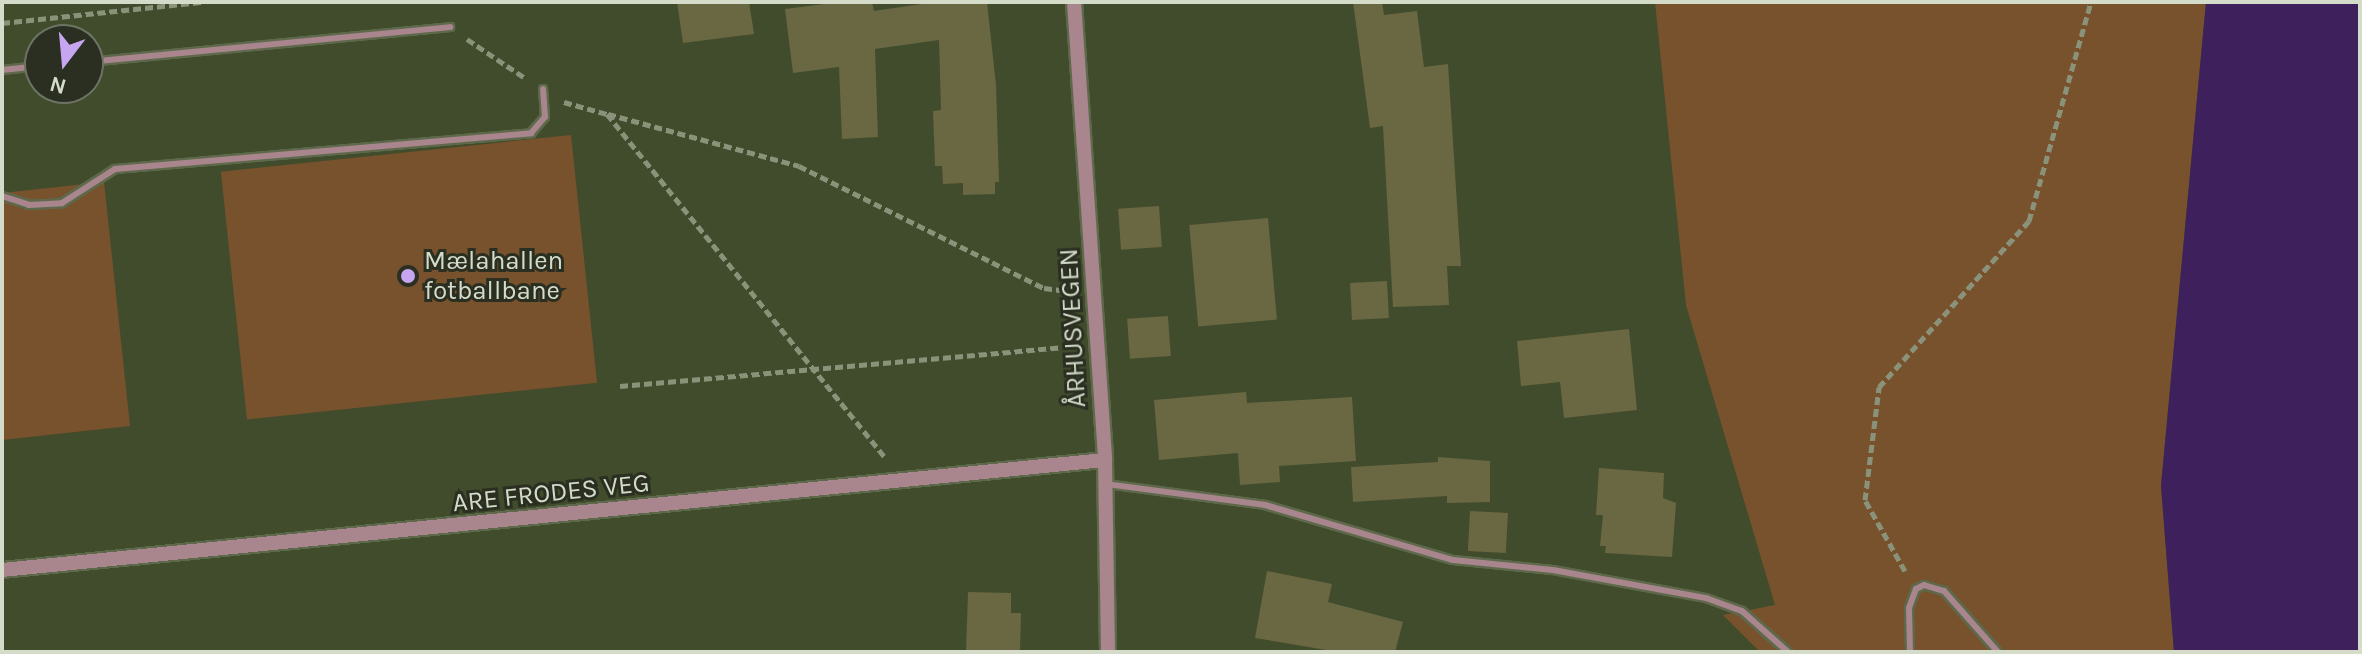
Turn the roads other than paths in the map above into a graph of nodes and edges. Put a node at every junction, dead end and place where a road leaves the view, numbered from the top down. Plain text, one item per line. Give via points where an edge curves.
1 (1074, 2) edge
2 (450, 27) road end
3 (104, 60) edge
4 (24, 68) edge
5 (2, 70) edge
6 (543, 89) road end
7 (2, 196) edge
8 (1105, 460) junction
9 (1106, 484) junction
10 (2, 570) edge
11 (1108, 652) edge
12 (1788, 652) edge
13 (1910, 652) edge
14 (1998, 652) edge

1 - 8 street, ÅRHUSVEGEN
2 - 3 lane
4 - 5 lane
6 - 7 lane via 545,117 531,133 115,169 62,203 29,205
8 - 9 street, ÅRHUSVEGEN
8 - 10 street, ARE FRODES VEG
9 - 11 street, ÅRHUSVEGEN
9 - 12 lane via 1265,505 1453,560 1553,570 1706,598 1742,611
13 - 14 lane via 1909,608 1916,589 1934,585

